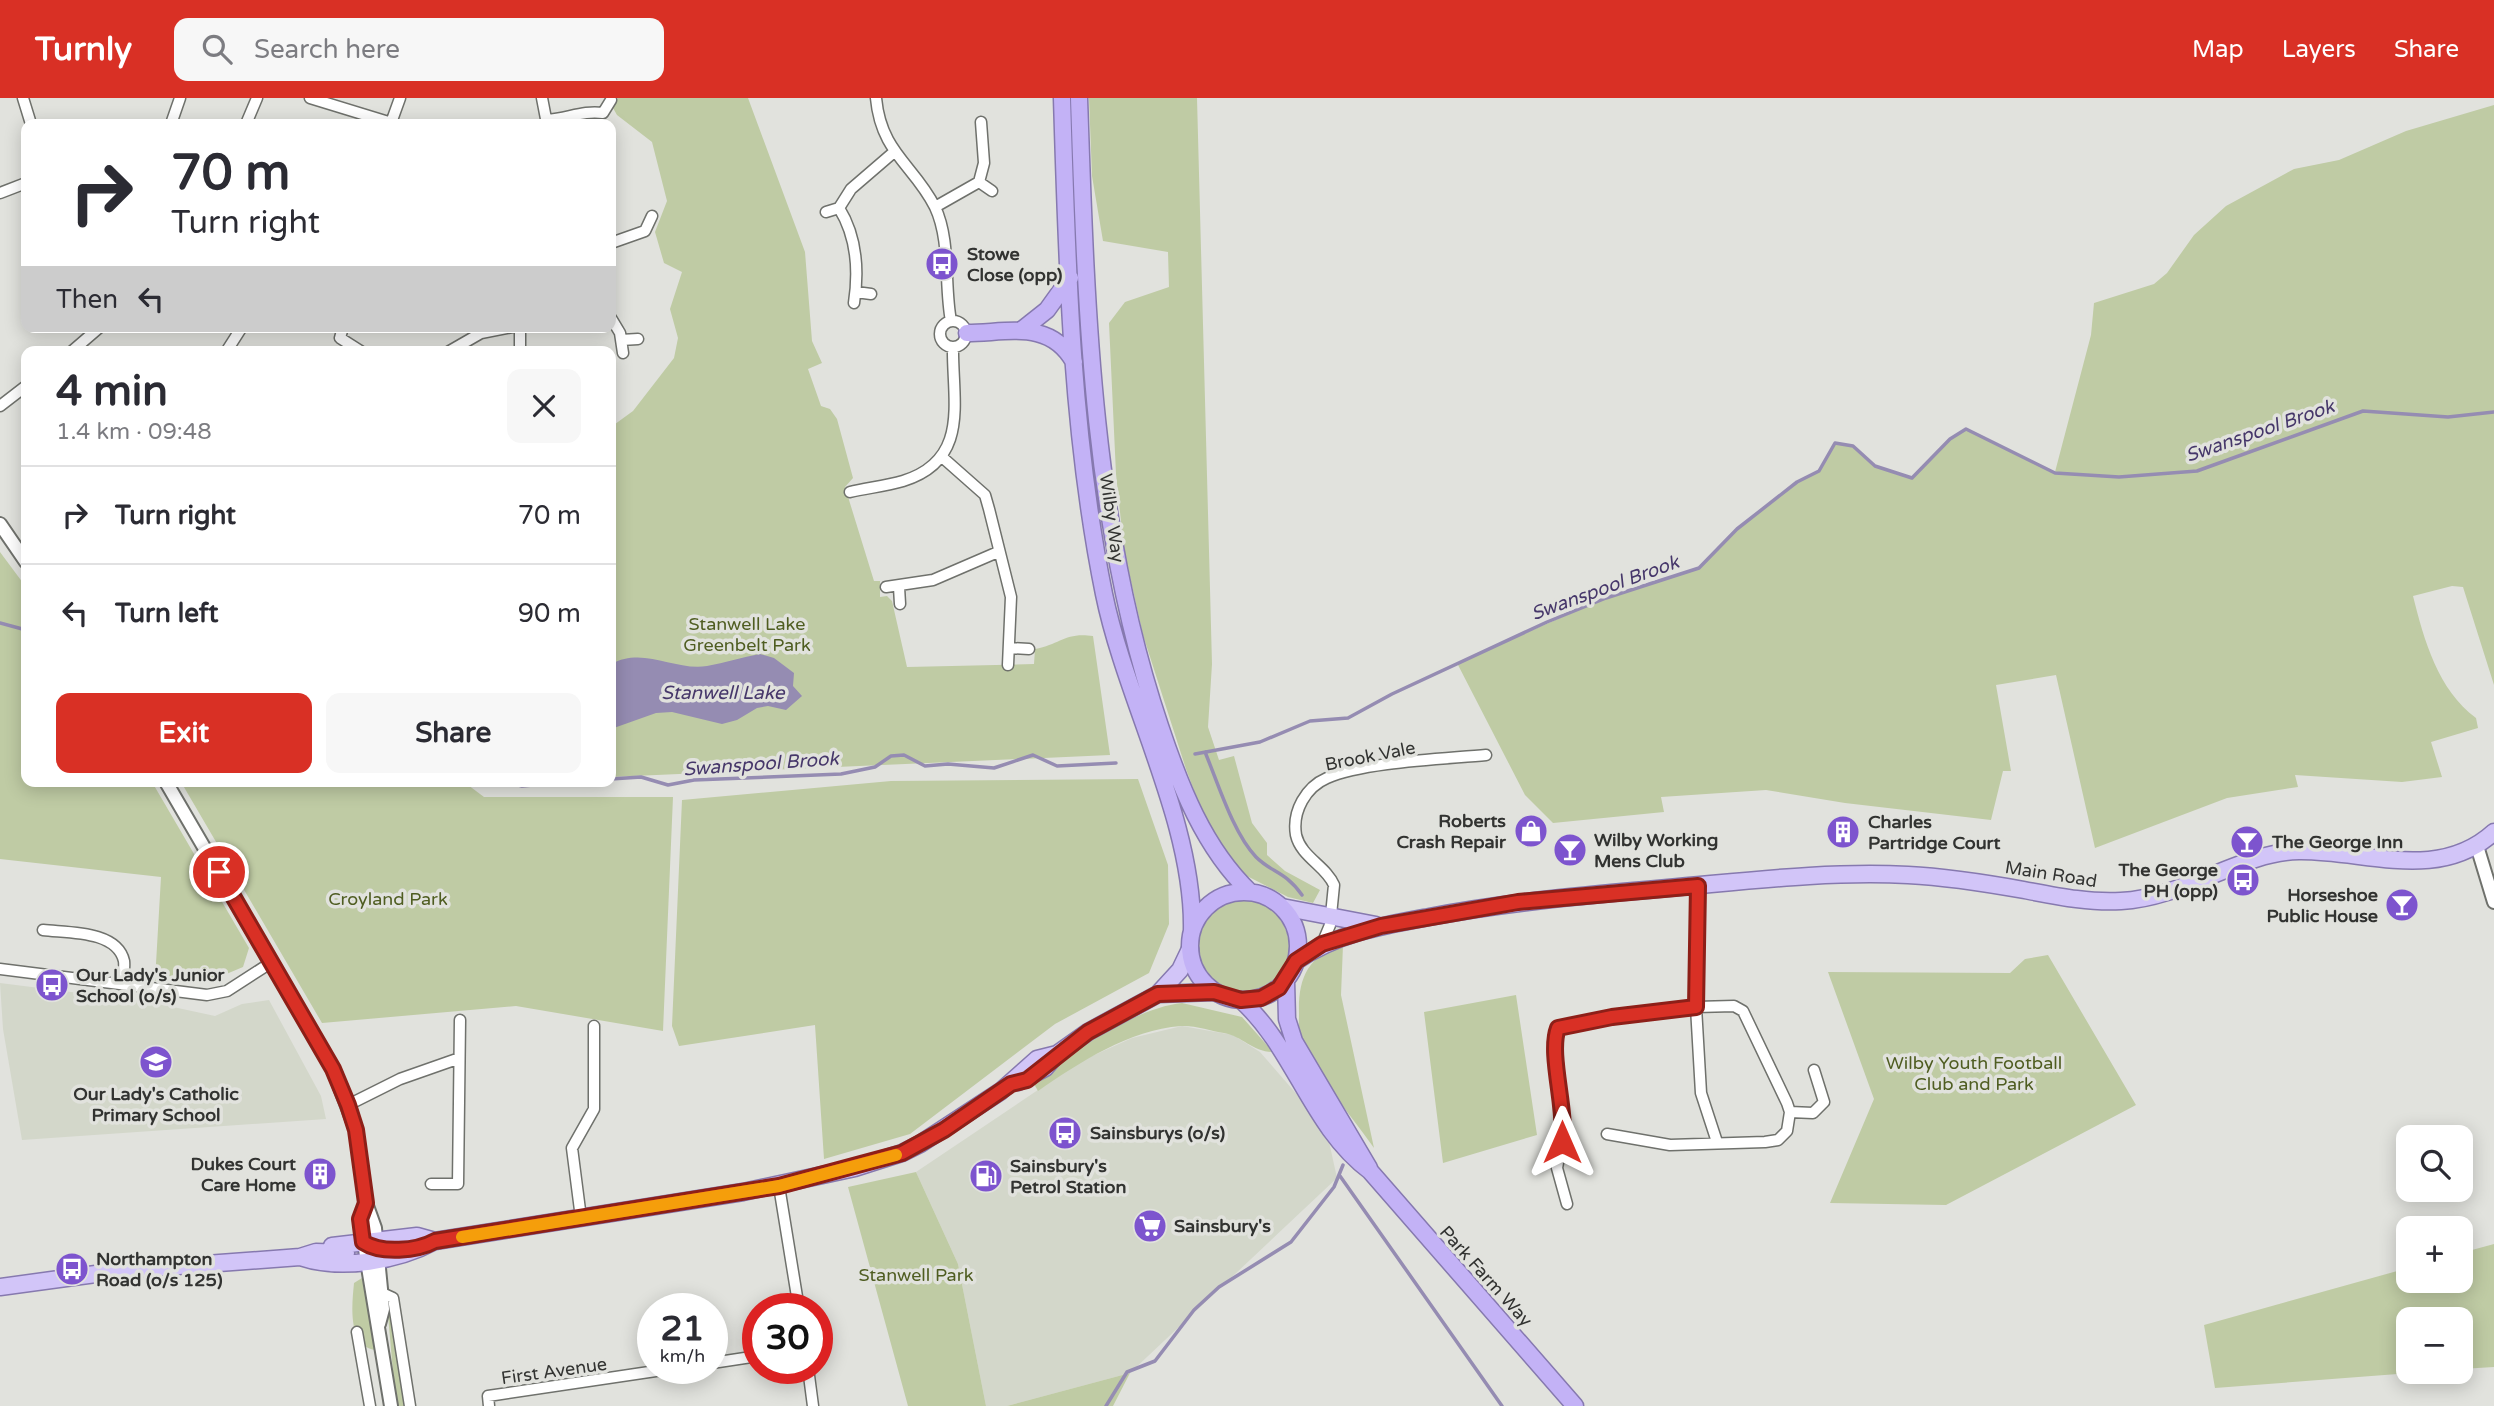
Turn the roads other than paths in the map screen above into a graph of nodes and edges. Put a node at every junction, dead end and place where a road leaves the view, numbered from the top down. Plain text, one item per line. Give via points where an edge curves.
1 (23, 98) edge
2 (180, 98) edge
3 (257, 98) edge
4 (310, 98) edge
5 (400, 98) edge
6 (542, 98) edge
7 (876, 98) edge
8 (1062, 98) edge
9 (1080, 98) edge
10 (611, 100) edge
11 (29, 119) edge
12 (173, 119) edge
13 (248, 119) edge
14 (380, 119) edge
15 (394, 119) edge
16 (546, 119) edge
17 (564, 119) edge
18 (981, 122) dead end
19 (894, 152) junction
20 (979, 182) junction
21 (21, 185) edge
22 (992, 191) dead end
23 (0, 193) edge
24 (935, 207) junction
25 (839, 208) junction
26 (826, 212) dead end
27 (652, 216) dead end
28 (645, 231) junction
29 (654, 239) dead end
30 (616, 241) edge
31 (1070, 278) junction
32 (856, 292) junction
33 (871, 294) dead end
34 (854, 303) dead end
35 (951, 321) junction
36 (1023, 328) junction
37 (616, 329) edge
38 (967, 332) junction
39 (93, 333) edge
40 (341, 333) edge
41 (476, 333) edge
42 (638, 339) dead end
43 (621, 340) junction
44 (78, 346) edge
45 (353, 346) edge
46 (457, 346) edge
47 (953, 347) junction
48 (623, 353) dead end
49 (1075, 365) junction
50 (21, 390) edge
51 (0, 406) edge
52 (942, 457) junction
53 (850, 492) dead end
54 (0, 524) edge
55 (998, 552) junction
56 (21, 555) edge
57 (886, 587) dead end
58 (899, 587) junction
59 (900, 604) dead end
60 (1009, 648) junction
61 (1029, 649) dead end
62 (1008, 665) dead end
63 (1486, 755) dead end
64 (169, 787) edge
65 (2494, 832) edge
66 (2477, 846) junction
67 (1698, 886) junction
68 (1250, 892) junction
69 (2494, 902) edge
70 (1282, 907) junction
71 (1331, 918) junction
72 (1381, 926) junction
73 (43, 930) dead end
74 (1192, 930) junction
75 (1322, 944) junction
76 (1190, 950) junction
77 (1296, 961) junction
78 (272, 962) junction
79 (0, 969) edge
80 (1286, 981) junction
81 (122, 984) junction
82 (1214, 992) junction
83 (1158, 994) junction
84 (1241, 1000) junction
85 (1696, 1007) junction
86 (460, 1020) dead end
87 (594, 1026) dead end
88 (457, 1059) junction
89 (1814, 1070) dead end
90 (348, 1105) junction
91 (1790, 1112) junction
92 (1607, 1134) dead end
93 (1717, 1142) junction
94 (1370, 1171) junction
95 (431, 1184) dead end
96 (779, 1186) junction
97 (1567, 1204) dead end
98 (581, 1218) junction
99 (435, 1241) junction
100 (371, 1251) junction
101 (300, 1257) junction
102 (0, 1287) edge
103 (382, 1293) junction
104 (796, 1293) edge
105 (379, 1324) junction
106 (357, 1332) dead end
107 (637, 1374) edge
108 (810, 1384) edge
109 (370, 1406) edge
110 (391, 1406) edge
111 (410, 1406) edge
112 (489, 1406) edge
113 (813, 1406) edge
114 (1575, 1406) edge

1 - 11 street
2 - 12 street
3 - 13 street
4 - 14 street
5 - 15 street
6 - 16 street
7 - 19 street
8 - 31 highway, Wilby Way
9 - 68 highway, Wilby Way via 1094,380 1122,594 1150,698 1181,782 1218,856
10 - 17 street via 608,116 578,113
18 - 20 street via 984,163
19 - 24 street
19 - 25 street via 851,189
20 - 22 street
20 - 24 street
21 - 23 street
24 - 35 street
25 - 26 street
25 - 32 street via 855,250
27 - 28 street
28 - 29 street
28 - 30 street
31 - 36 highway via 1047,310
31 - 49 highway, Wilby Way
32 - 33 street
32 - 34 street
35 - 38 street via 963,325
35 - 47 street via 943,325 940,334 944,343
36 - 38 highway
36 - 49 highway via 1055,340
37 - 43 street
38 - 47 street via 964,341
39 - 44 street
40 - 45 street via 340,338
41 - 46 street
42 - 43 street
43 - 48 street
47 - 52 street via 953,437
49 - 74 highway, Wilby Way via 1104,595 1180,844 1192,904
50 - 51 street
52 - 53 street via 904,481
52 - 55 street via 985,495
54 - 56 street
55 - 58 street via 933,580
55 - 60 street via 1011,597
57 - 58 street
58 - 59 street
60 - 61 street
60 - 62 street
63 - 71 street, Brook Vale via 1355,771 1313,787 1299,808 1296,831 1304,851 1334,886
64 - 78 street
65 - 66 main road, Main Road
66 - 67 main road, Main Road via 2451,857 2419,861 2286,852 2169,893 2111,902 1907,875 1812,875
66 - 69 street
67 - 72 main road, Main Road via 1518,902
67 - 85 street
68 - 70 highway
68 - 74 highway via 1219,898 1202,912
70 - 71 main road, Main Road
70 - 77 highway via 1296,932
71 - 72 main road, Main Road
71 - 75 street, Brook Vale
72 - 75 main road, Main Road
73 - 81 street via 90,935 113,943 124,960
74 - 76 highway
75 - 77 main road, Main Road
76 - 82 highway via 1200,978
76 - 83 main road via 1180,970
77 - 80 highway
78 - 81 street via 227,991 207,995
78 - 90 street via 333,1069
79 - 81 street
80 - 84 highway via 1270,994
80 - 94 highway, Park Farm Way via 1287,1019 1294,1041
82 - 83 main road
82 - 84 highway
83 - 96 main road via 1057,1054 1037,1059 1011,1084 902,1153
84 - 94 highway, Park Farm Way via 1272,1032 1349,1155
85 - 91 street via 1734,1006 1743,1011
85 - 93 street via 1700,1082
85 - 97 street via 1558,1028 1555,1042 1564,1129 1557,1168
86 - 88 street
87 - 98 street via 594,1109 572,1148
88 - 90 street via 400,1079
88 - 95 street via 457,1184
89 - 91 street via 1825,1102 1813,1114
90 - 100 street via 366,1203 360,1219
91 - 93 street via 1787,1131 1778,1140
92 - 93 street via 1670,1145
94 - 114 highway, Park Farm Way
96 - 98 main road
96 - 104 street
98 - 99 main road
99 - 100 main road via 417,1236
99 - 100 main road via 406,1255
100 - 101 main road via 317,1263
100 - 101 main road via 333,1246
100 - 103 street
100 - 105 street via 373,1309
101 - 102 main road via 112,1272
103 - 105 street
103 - 111 street via 393,1298
105 - 110 street
106 - 109 street
107 - 112 street, First Avenue via 488,1396
108 - 113 street

